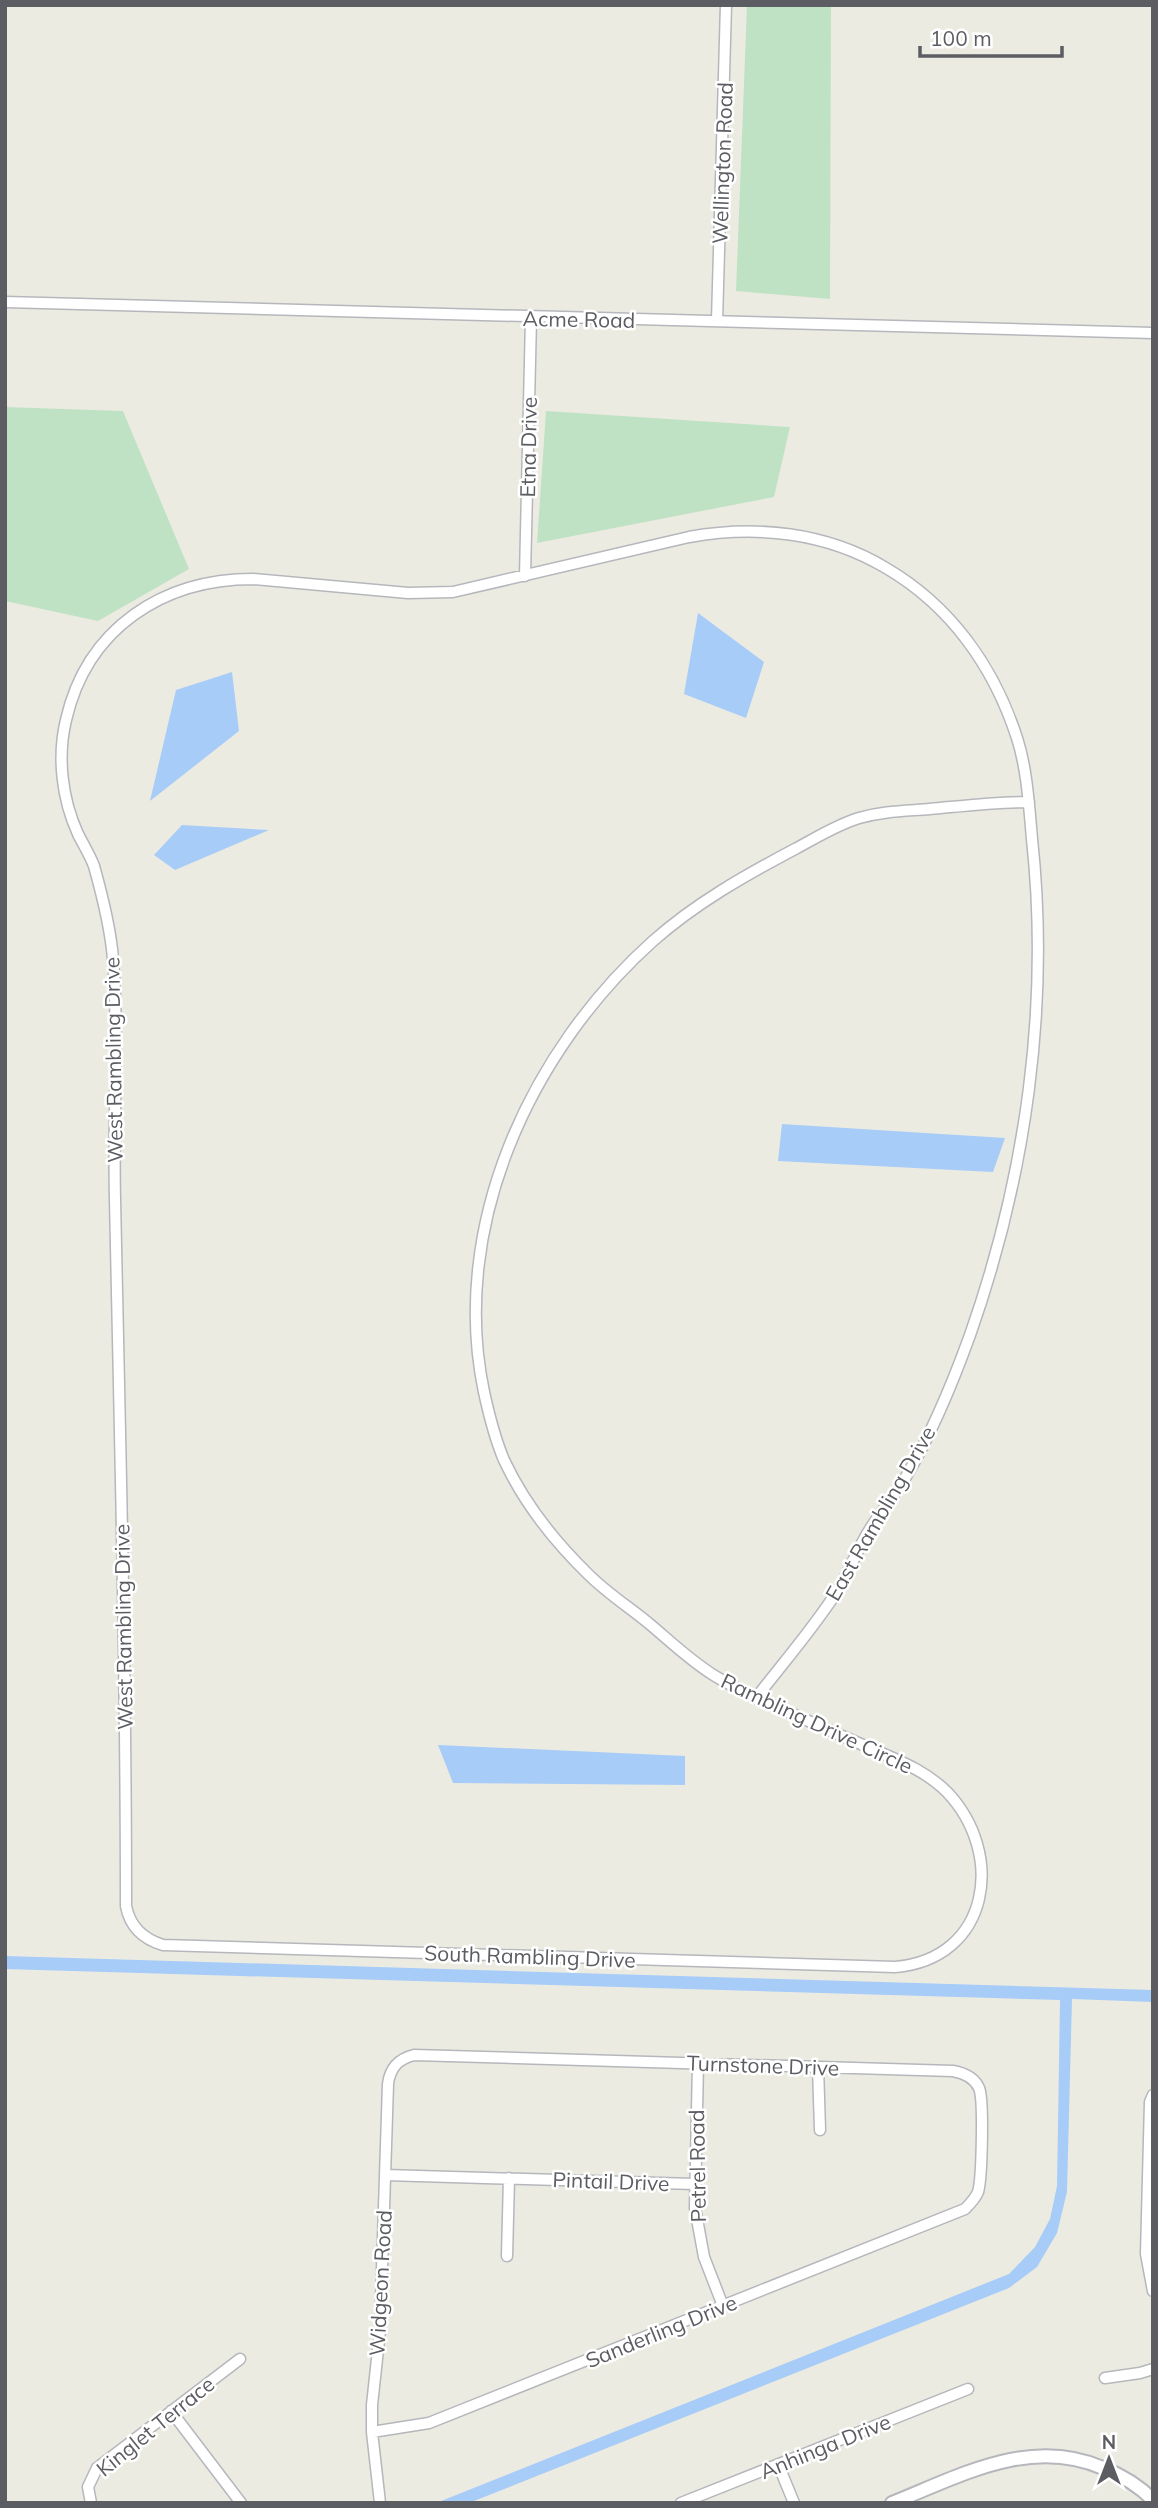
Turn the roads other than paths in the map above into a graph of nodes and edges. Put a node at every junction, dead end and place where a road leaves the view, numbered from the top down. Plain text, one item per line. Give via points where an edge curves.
1 (726, 5) edge
2 (5, 302) edge
3 (531, 318) junction
4 (717, 321) junction
5 (1153, 332) edge
6 (525, 576) junction
7 (1028, 802) junction
8 (756, 1698) junction
9 (126, 1897) joint
10 (956, 1941) joint
11 (698, 2063) junction
12 (396, 2065) joint
13 (818, 2067) junction
14 (1153, 2095) edge
15 (821, 2130) dead end
16 (385, 2175) junction
17 (509, 2178) junction
18 (694, 2184) junction
19 (1150, 2197) edge
20 (946, 2217) joint
21 (507, 2256) dead end
22 (1153, 2291) edge
23 (723, 2306) junction
24 (240, 2359) dead end
25 (1153, 2369) edge
26 (1105, 2378) dead end
27 (968, 2389) dead end
28 (171, 2411) junction
29 (372, 2432) junction
30 (778, 2464) junction
31 (1153, 2500) edge
32 (91, 2503) edge
33 (241, 2503) edge
34 (380, 2503) edge
35 (681, 2503) edge
36 (794, 2503) edge
37 (892, 2503) edge

1 - 4 street, Wellington Road
2 - 3 street, Acme Road
3 - 4 street, Acme Road
3 - 6 street, Etna Drive
4 - 5 street, Acme Road
6 - 7 street, East Rambling Drive via 726,531 799,536 853,551 902,577 958,626 1008,714 1018,740
6 - 9 street, West Rambling Drive via 435,594 253,579 199,584 157,600 126,620 91,659 71,699 63,735 62,777 72,821 93,864 113,957
7 - 8 street, East Rambling Drive via 1038,922 1036,1022 1021,1145 999,1243 955,1373 908,1474 860,1545 837,1591
7 - 8 street, Rambling Drive Circle via 894,810 857,818 765,863 706,899 627,966 576,1026 525,1111 496,1187 479,1261 476,1320 481,1379 505,1461 557,1542 592,1578 694,1661
8 - 10 street, Rambling Drive Circle via 911,1766 951,1797 975,1840 981,1881 975,1914
9 - 10 street, South Rambling Drive via 127,1913 137,1930 149,1940 169,1945 895,1967 922,1963
11 - 12 street, Turnstone Drive via 414,2055
11 - 13 street, Turnstone Drive
11 - 18 street, Petrel Road
12 - 16 street, Widgeon Road via 388,2084
13 - 15 street
13 - 20 street, Turnstone Drive via 953,2071 966,2074 977,2084 982,2097 979,2187 970,2204
14 - 19 street
16 - 17 street
16 - 29 street, Widgeon Road
17 - 18 street, Pintail Drive
17 - 21 street
18 - 23 street, Petrel Road via 698,2233
19 - 22 street via 1146,2254
20 - 23 street, Sanderling Drive
23 - 29 street, Sanderling Drive via 429,2423
24 - 28 street, Kinglet Terrace
25 - 26 street
27 - 30 street, Anhinga Drive
28 - 32 street, Kinglet Terrace via 97,2468 88,2487
28 - 33 street
29 - 34 street, Widgeon Road
30 - 35 street, Anhinga Drive
30 - 36 street
31 - 37 street via 1095,2464 1040,2455 991,2463

